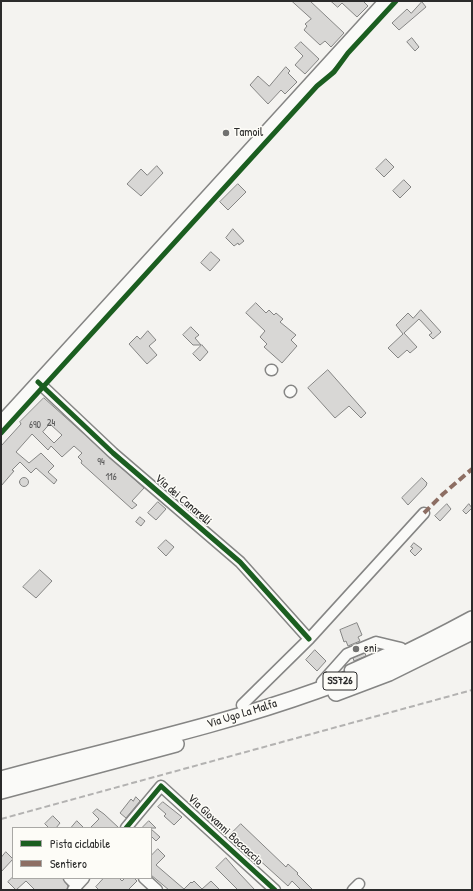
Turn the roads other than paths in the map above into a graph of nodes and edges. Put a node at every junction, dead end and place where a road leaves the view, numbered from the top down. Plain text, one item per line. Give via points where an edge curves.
1 (386, 1) edge
2 (38, 382) junction
3 (1, 423) edge
4 (424, 513) dead end
5 (471, 624) edge
6 (309, 639) junction
7 (401, 648) junction
8 (322, 682) junction
9 (246, 708) junction
10 (1, 778) edge
11 (1, 791) edge
12 (127, 827) edge
13 (145, 879) edge
14 (157, 890) edge
15 (275, 890) edge

1 - 2 main road
2 - 3 main road
2 - 6 street, Via dei Canarelli via 113,453 240,562
4 - 6 street
5 - 7 street via 459,620
5 - 9 highway, Via Ugo La Malfa / SS726 via 316,691
5 - 11 highway, Via Ugo La Malfa / SS726 via 389,673 331,695 208,735
6 - 9 street
7 - 8 street
7 - 8 street via 376,642 347,654
8 - 9 street
9 - 10 highway, Via Ugo La Malfa / SS726 via 202,726
12 - 15 street, Via Giovanni Boccaccio via 161,786
13 - 14 street

